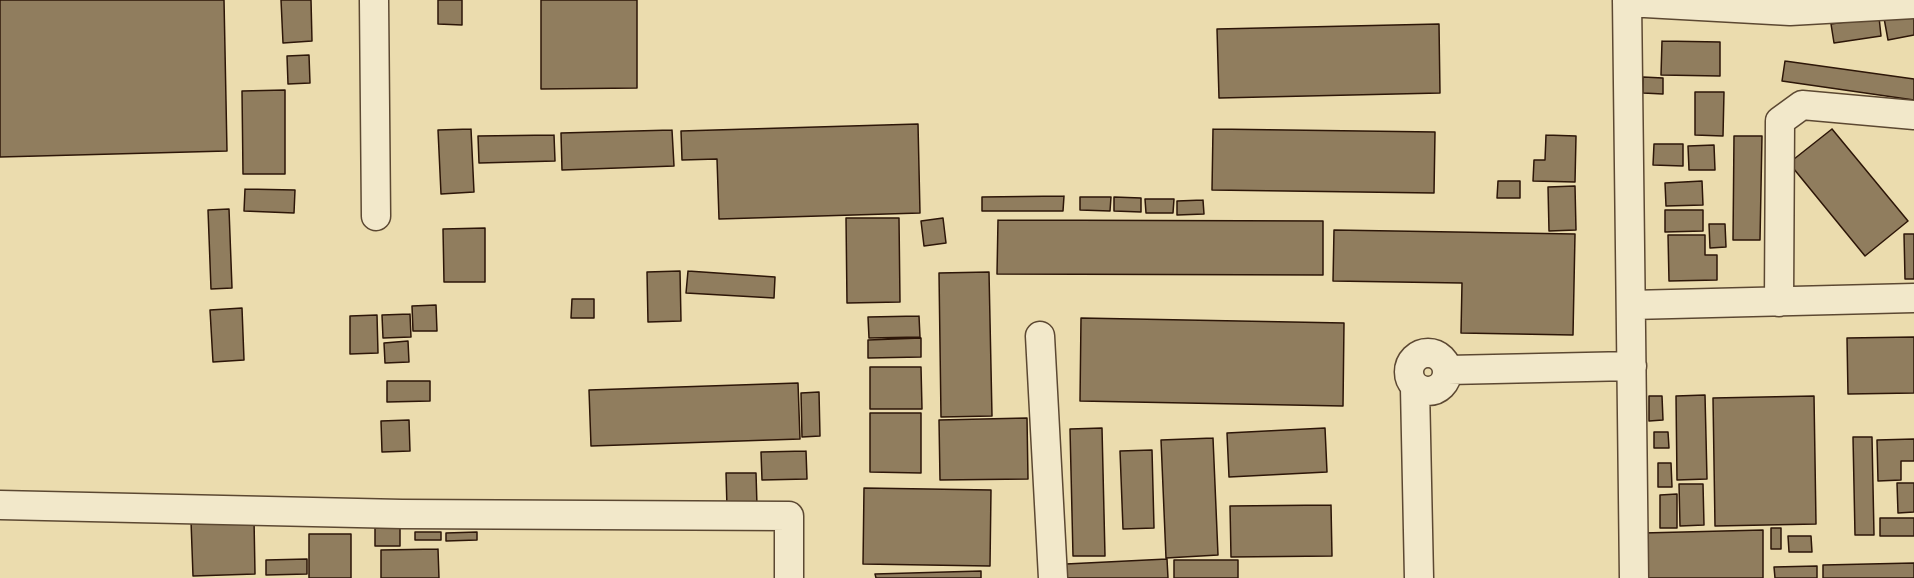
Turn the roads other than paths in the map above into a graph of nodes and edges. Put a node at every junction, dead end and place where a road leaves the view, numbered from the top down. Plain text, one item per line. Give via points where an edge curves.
1 (374, 0) edge
2 (1628, 1) edge
3 (1914, 4) edge
4 (1914, 115) edge
5 (376, 216) dead end
6 (1914, 298) edge
7 (1779, 302) junction
8 (1631, 305) junction
9 (1040, 336) dead end
10 (1632, 366) junction
11 (0, 504) edge
12 (789, 578) edge
13 (1053, 578) edge
14 (1419, 578) edge
15 (1634, 578) edge

1 - 5 lane
2 - 3 lane via 1790,11
2 - 8 lane
4 - 7 lane via 1802,105 1780,121
6 - 7 lane
7 - 8 lane
8 - 10 lane
9 - 13 lane
10 - 14 lane via 1448,370 1440,357 1425,352 1412,360 1407,375 1415,388
10 - 15 lane
11 - 12 lane via 402,514 789,516

